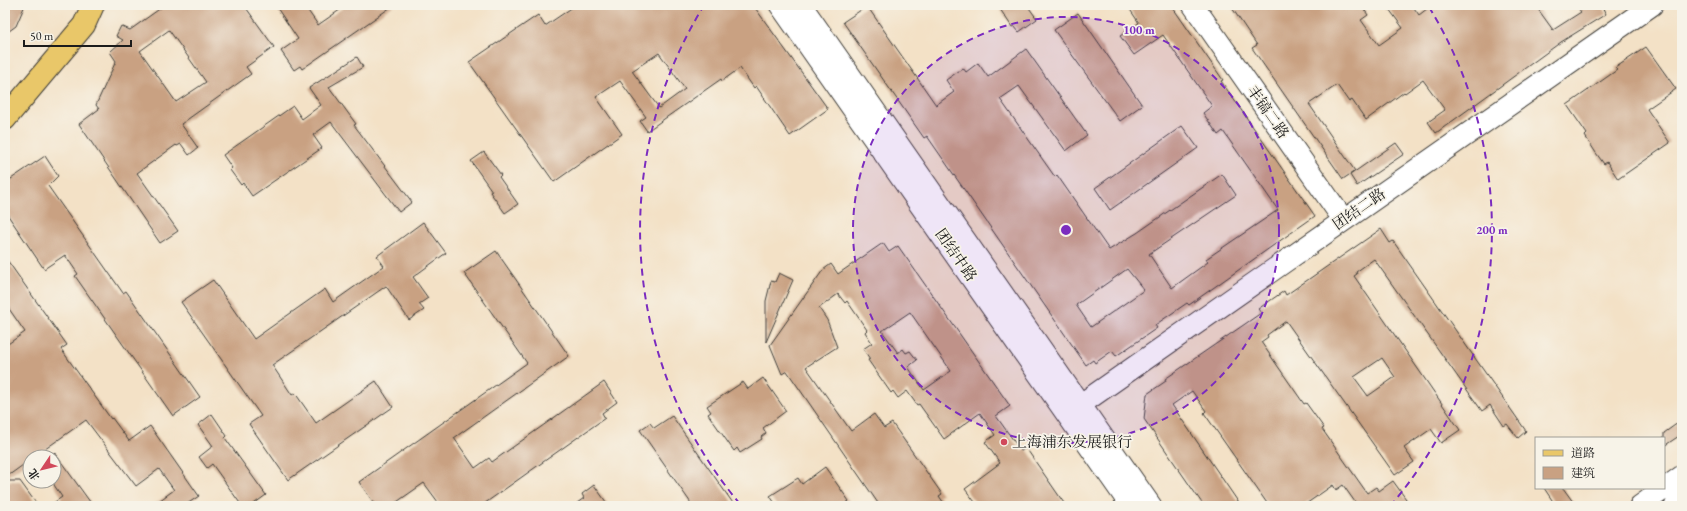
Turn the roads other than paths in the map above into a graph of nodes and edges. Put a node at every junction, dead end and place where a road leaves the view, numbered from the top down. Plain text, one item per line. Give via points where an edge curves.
1 (93, 5) edge
2 (780, 5) edge
3 (801, 5) edge
4 (1193, 5) edge
5 (1652, 5) edge
6 (5, 118) edge
7 (1344, 219) junction
8 (1074, 409) junction
9 (1682, 476) edge
10 (1682, 501) edge
11 (1647, 504) edge
12 (1132, 506) edge
13 (1151, 506) edge
14 (1675, 506) edge

1 - 6 main road via 84,25
2 - 8 street, 团结中路
3 - 8 street, 团结中路
4 - 7 street, 丰镐二路
5 - 7 street, 团结二路
7 - 8 street, 团结二路
8 - 12 street, 团结中路
8 - 13 street, 团结中路
9 - 11 street
10 - 14 street

